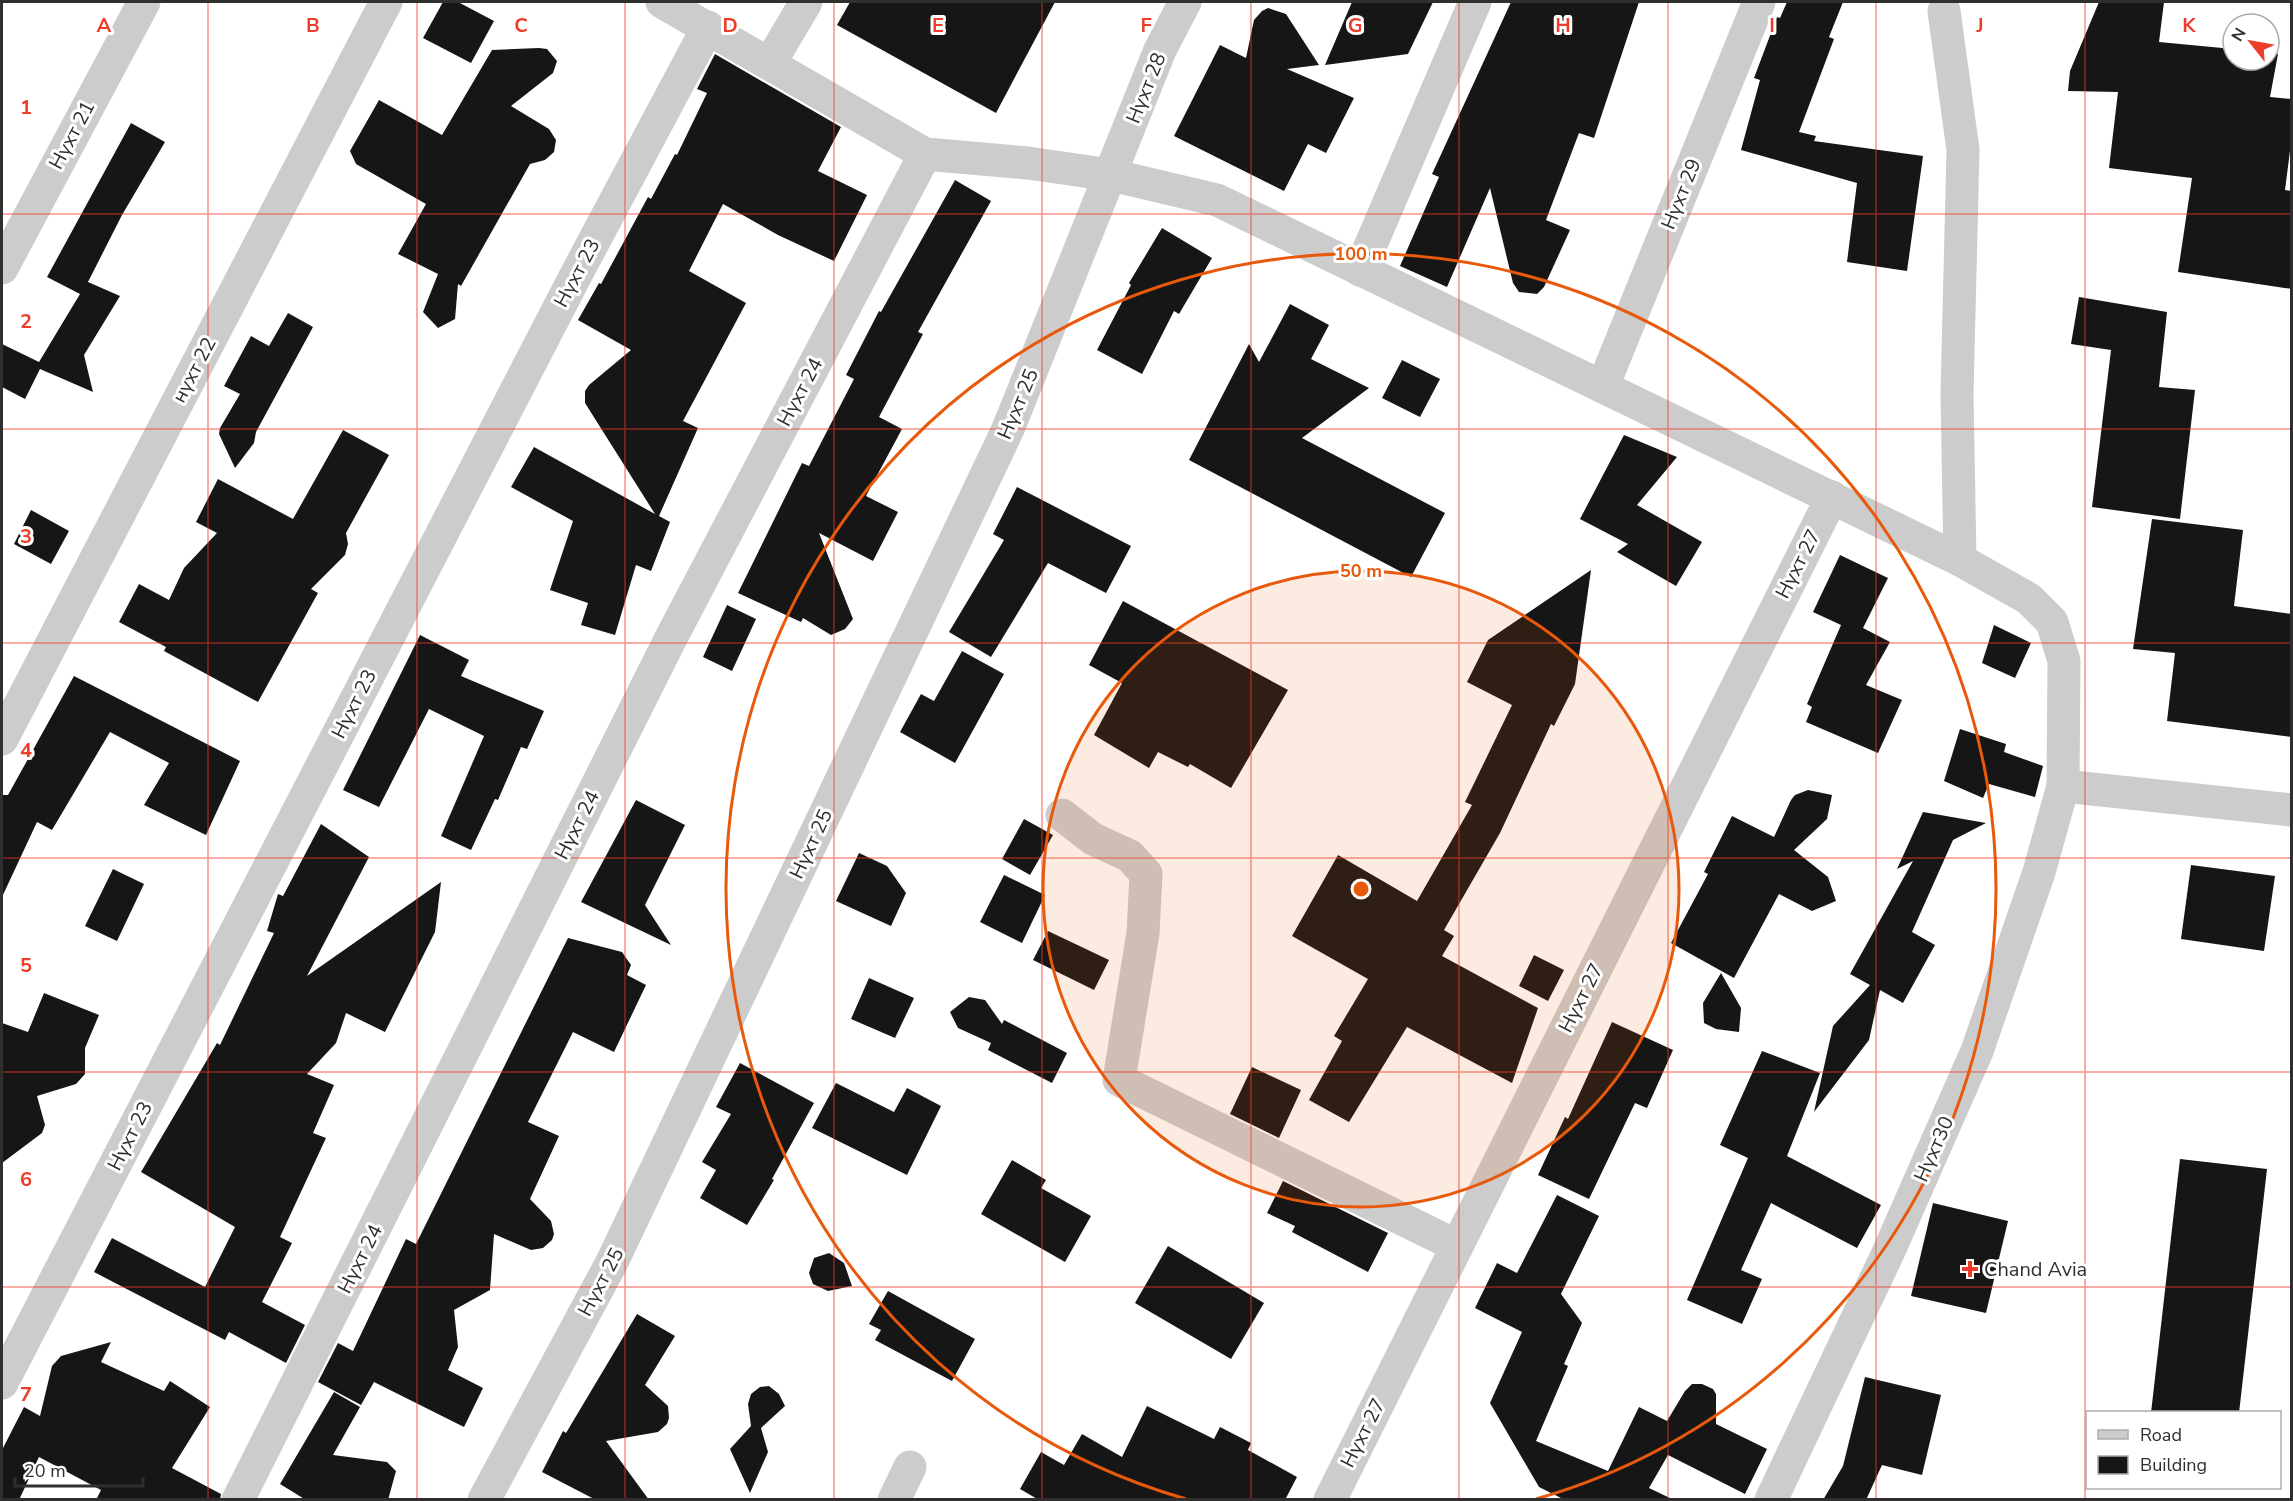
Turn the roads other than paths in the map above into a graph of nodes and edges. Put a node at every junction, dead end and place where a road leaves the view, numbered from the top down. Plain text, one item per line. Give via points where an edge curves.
1 (144, 2) edge
2 (386, 2) edge
3 (662, 2) edge
4 (806, 2) edge
5 (1185, 2) edge
6 (1474, 2) edge
7 (1759, 2) edge
8 (1944, 11) dead end
9 (708, 27) junction
10 (770, 63) junction
11 (925, 154) junction
12 (1111, 175) junction
13 (2, 268) edge
14 (1360, 270) junction
15 (1603, 386) junction
16 (1832, 497) junction
17 (1959, 560) junction
18 (2, 739) edge
19 (2063, 786) junction
20 (2292, 810) edge
21 (1062, 815) dead end
22 (1457, 1246) junction
23 (2, 1383) edge
24 (910, 1467) dead end
25 (238, 1500) edge
26 (484, 1500) edge
27 (894, 1500) edge
28 (1330, 1500) edge
29 (1771, 1500) edge

1 - 13 street, Нүхт 21
2 - 18 street, нүхт 22
3 - 9 street
4 - 10 street
5 - 12 street, Нүхт 28 via 1160,50
6 - 14 street
7 - 15 street, Нүхт 29
8 - 17 street via 1963,150 1957,394
9 - 10 street
9 - 23 street, Нүхт 23
10 - 11 street
11 - 12 street, Нүхт30
11 - 25 street, Нүхт 24 via 672,636
12 - 14 street, Нүхт30 via 1217,200
12 - 26 street, Нүхт 25 via 998,451 612,1262
14 - 15 street, Нүхт30
15 - 16 street, Нүхт30
16 - 17 street, Нүхт30
16 - 22 street, Нүхт 27
17 - 19 street, Нүхт30 via 2029,598 2052,622 2064,661
19 - 20 street
19 - 29 street, Нүхт30 via 2039,872 1977,1051 1888,1253
21 - 22 street via 1093,839 1130,856 1146,874 1143,933 1119,1080
22 - 28 street, Нүхт 27
24 - 27 street

